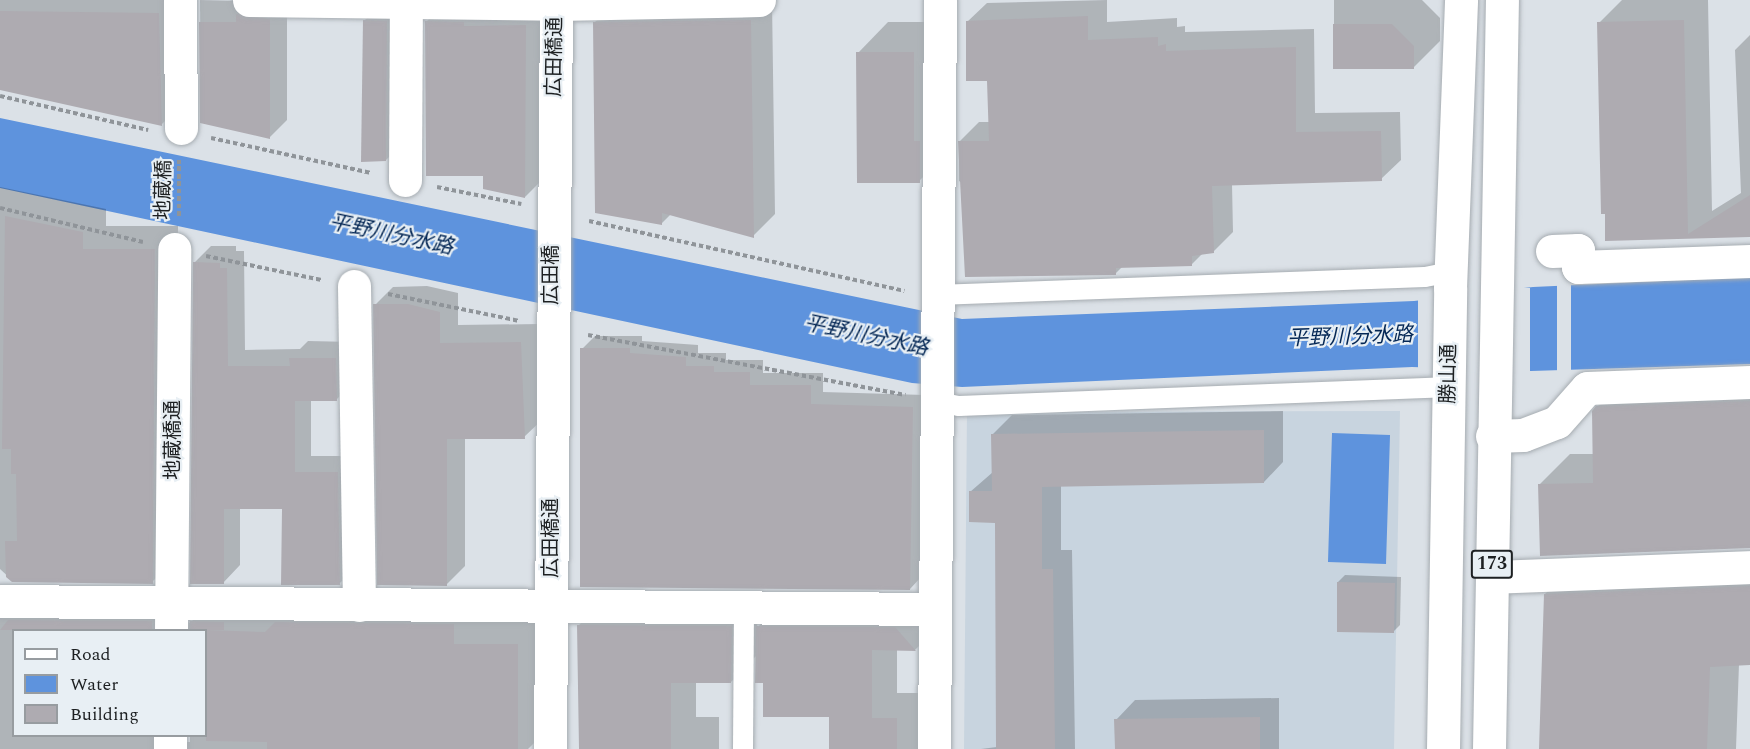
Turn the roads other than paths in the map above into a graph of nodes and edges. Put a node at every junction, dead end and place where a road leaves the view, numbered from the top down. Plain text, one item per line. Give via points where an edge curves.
1 (180, 0) edge
2 (249, 0) edge
3 (759, 0) edge
4 (940, 0) edge
5 (1461, 0) edge
6 (1502, 0) edge
7 (556, 2) edge
8 (406, 4) junction
9 (180, 139) road end
10 (405, 180) road end
11 (552, 217) joint
12 (176, 234) road end
13 (1552, 251) dead end
14 (1750, 261) edge
15 (1450, 280) junction
16 (354, 286) road end
17 (937, 296) junction
18 (551, 328) joint
19 (1750, 382) edge
20 (1449, 383) junction
21 (937, 397) junction
22 (1492, 436) junction
23 (1750, 567) edge
24 (1491, 577) junction
25 (0, 601) edge
26 (359, 605) junction
27 (550, 606) junction
28 (744, 608) junction
29 (935, 609) junction
30 (171, 617) edge
31 (550, 749) edge
32 (742, 749) edge
33 (934, 749) edge
34 (1443, 749) edge
35 (1489, 749) edge

1 - 9 street
2 - 8 street
3 - 7 street
4 - 17 street
5 - 15 street, 勝山通 / 173
6 - 22 street, 173
7 - 8 street
7 - 11 street, 広田橋通
8 - 10 street
11 - 18 street, 広田橋
12 - 30 street, 地蔵橋通
13 - 14 street via 1578,250 1578,267
15 - 17 lane via 1425,277
15 - 20 street, 勝山通 / 173
16 - 26 street
17 - 21 street
18 - 27 street, 広田橋通
19 - 22 street via 1587,388 1557,422 1523,435
20 - 21 lane via 959,406
20 - 34 street, 勝山通 / 173
21 - 29 street
22 - 24 street, 173
23 - 24 street
24 - 35 street, 173
25 - 30 street
26 - 27 street
26 - 30 street
27 - 28 street
27 - 31 street, 広田橋通
28 - 29 street
28 - 32 lane
29 - 33 street

